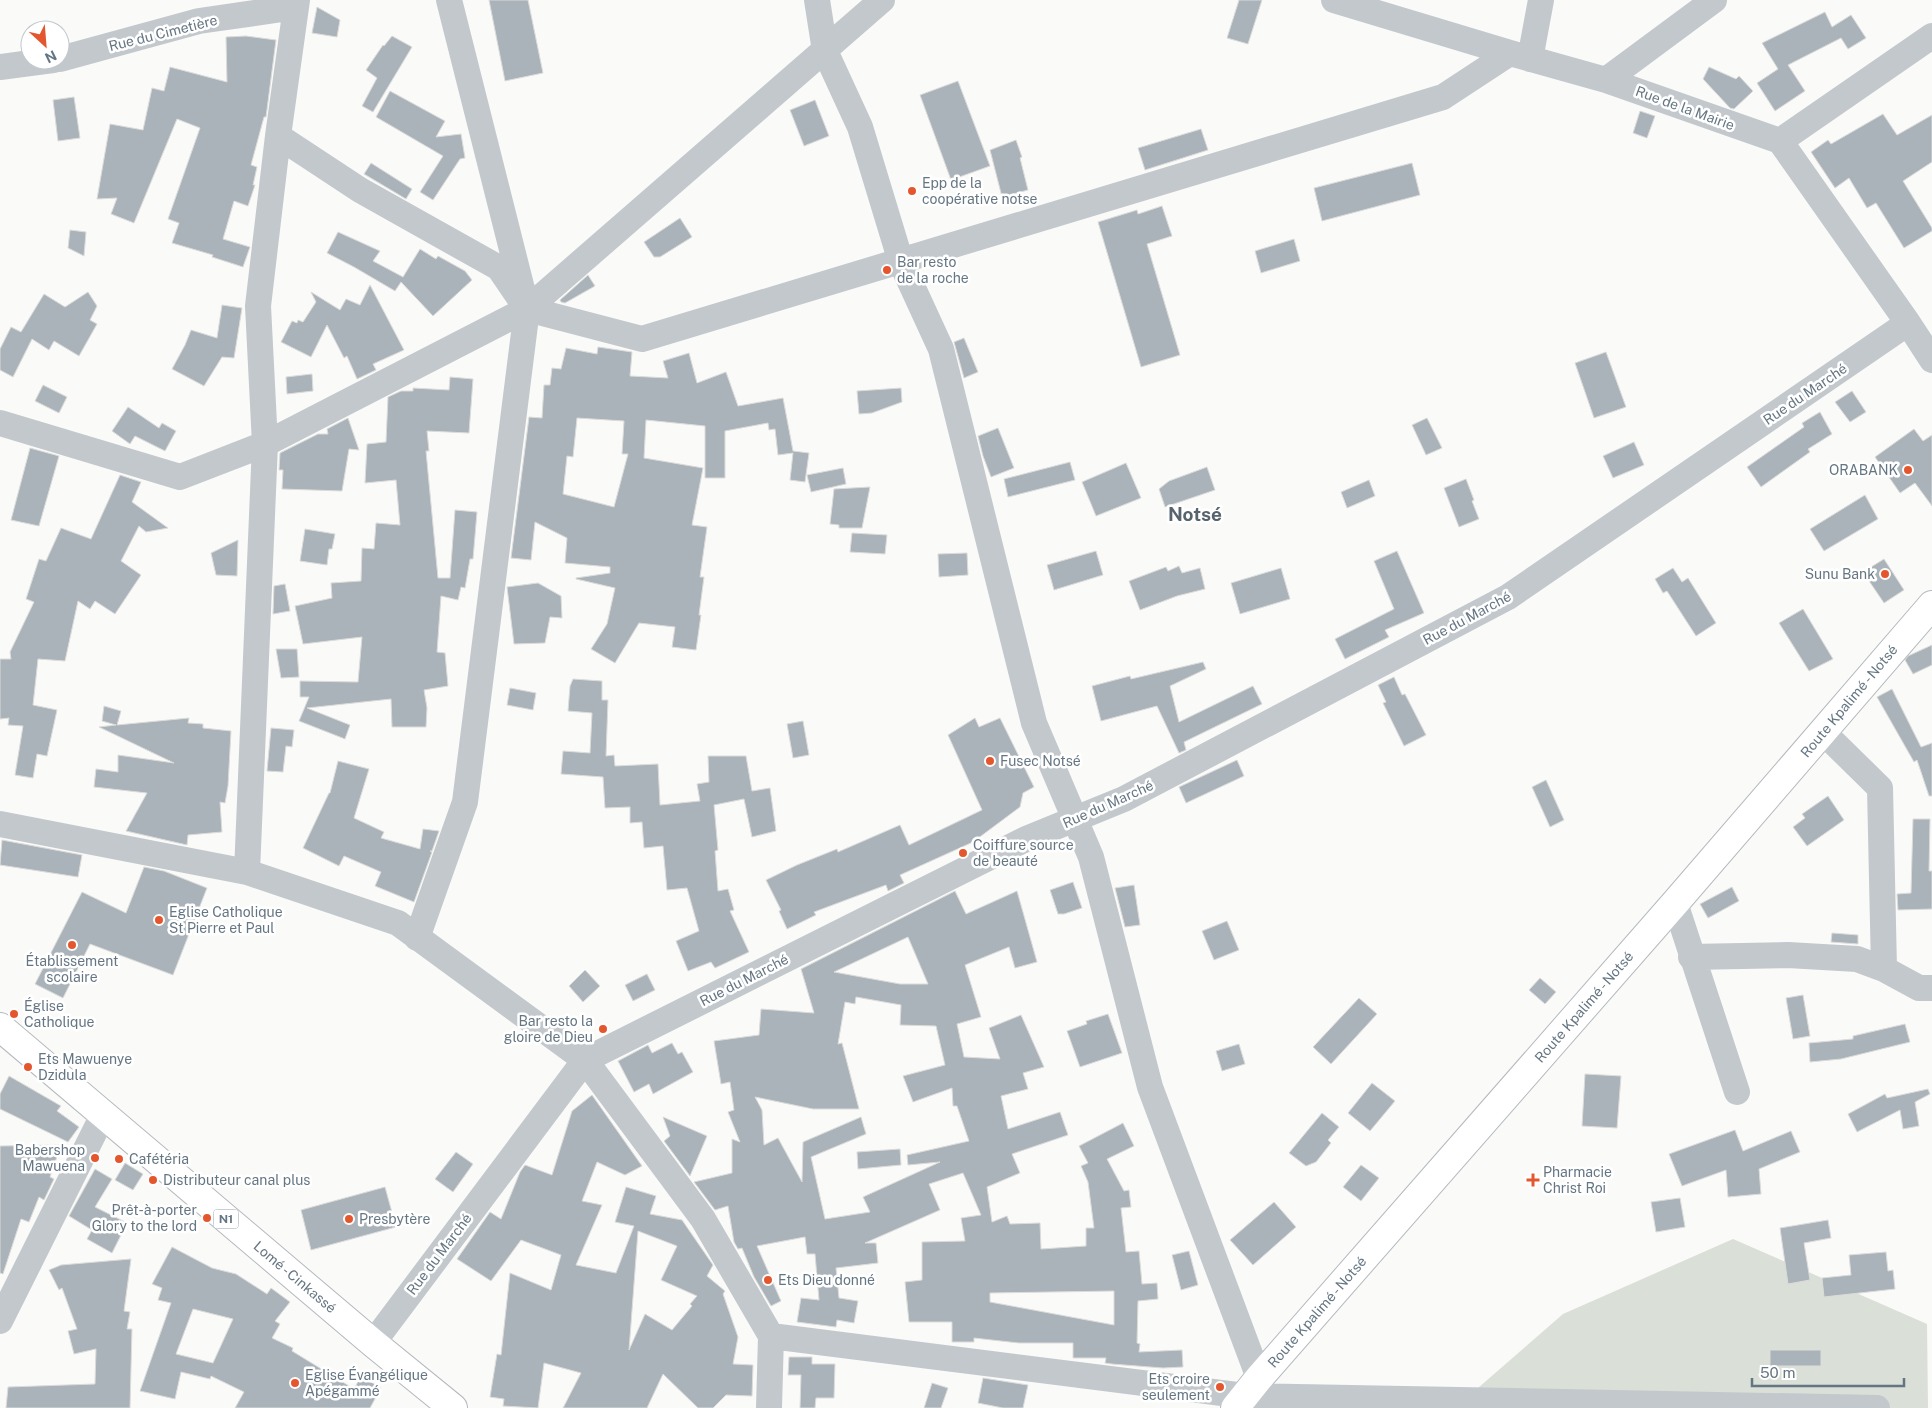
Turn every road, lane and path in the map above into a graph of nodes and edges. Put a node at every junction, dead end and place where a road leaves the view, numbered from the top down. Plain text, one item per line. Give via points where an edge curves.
1 (449, 0) edge
2 (817, 0) edge
3 (882, 0) edge
4 (1334, 0) edge
5 (1541, 0) edge
6 (1714, 0) edge
7 (296, 4) edge
8 (1932, 36) edge
9 (825, 51) junction
10 (70, 56) edge
11 (1520, 56) junction
12 (20, 64) edge
13 (0, 67) edge
14 (1606, 80) junction
15 (278, 136) junction
16 (1780, 142) junction
17 (901, 262) junction
18 (527, 309) junction
19 (1908, 322) junction
20 (1932, 360) edge
21 (0, 423) edge
22 (265, 444) junction
23 (1932, 605) edge
24 (1823, 732) junction
25 (1075, 820) junction
26 (0, 824) edge
27 (247, 872) junction
28 (1674, 903) junction
29 (417, 938) junction
30 (1691, 957) junction
31 (1884, 969) junction
32 (1932, 988) edge
33 (0, 1027) edge
34 (585, 1060) junction
35 (1737, 1092) dead end
36 (103, 1115) junction
37 (0, 1321) edge
38 (771, 1336) junction
39 (373, 1343) junction
40 (1246, 1394) edge
41 (453, 1408) edge
42 (769, 1408) edge
43 (1877, 1408) edge

1 - 18 street
2 - 9 street
3 - 9 street
4 - 11 street, Rue de la Mairie
5 - 11 street
6 - 14 street
7 - 10 street, Rue du Cimetière via 199,21
7 - 15 street
8 - 16 street
9 - 17 street via 860,127
9 - 18 street
11 - 14 street, Rue de la Mairie
11 - 17 street via 1443,97
12 - 13 street
14 - 16 street, Rue de la Mairie
15 - 18 street via 360,190 499,268
15 - 22 street via 258,306
16 - 19 street
17 - 18 street via 642,339
17 - 25 street via 940,349 1034,723
18 - 22 street
18 - 29 street via 465,802
19 - 20 street
19 - 25 street, Rue du Marché via 1508,597 1124,799
21 - 22 street via 180,477
22 - 27 street
23 - 24 main road, Route Kpalimé - Notsé
24 - 28 main road, Route Kpalimé - Notsé
24 - 31 street via 1880,788
25 - 34 street, Rue du Marché via 1026,839
25 - 40 street via 1090,857 1150,1087
26 - 27 street
27 - 29 street via 398,923
28 - 30 street
28 - 40 main road, Route Kpalimé - Notsé
29 - 34 street
30 - 31 street via 1827,957 1857,959
30 - 35 street
31 - 32 street via 1919,988
33 - 36 main road, Lomé - Cinkassé / N1
34 - 38 street via 703,1219
34 - 39 street, Rue du Marché
36 - 37 street
36 - 39 main road, Lomé - Cinkassé / N1
38 - 40 street
38 - 42 street
39 - 41 main road, Lomé - Cinkassé / N1
40 - 43 street

